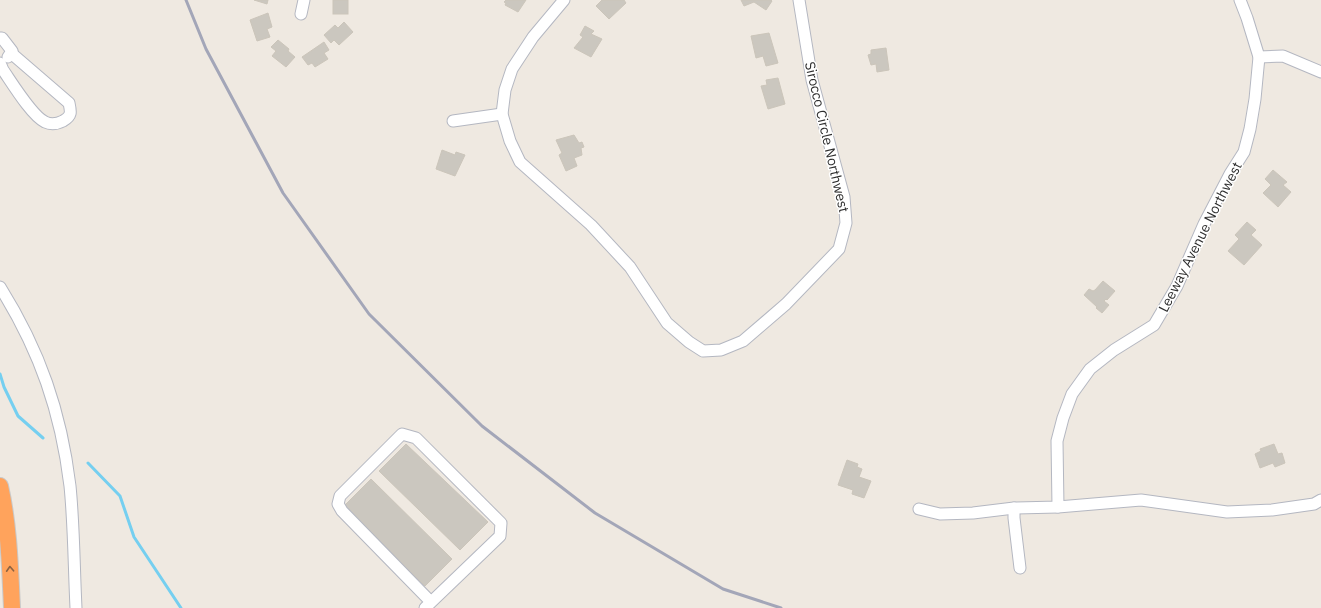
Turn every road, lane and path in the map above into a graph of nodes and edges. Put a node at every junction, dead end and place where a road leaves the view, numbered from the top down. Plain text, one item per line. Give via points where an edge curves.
1 (304, 0) edge
2 (564, 0) edge
3 (799, 0) edge
4 (1240, 0) edge
5 (301, 14) dead end
6 (0, 38) edge
7 (11, 53) junction
8 (1259, 57) junction
9 (0, 62) edge
10 (1321, 72) edge
11 (502, 114) junction
12 (453, 121) dead end
13 (0, 287) edge
14 (0, 486) edge
15 (1321, 500) edge
16 (1058, 507) junction
17 (1014, 508) junction
18 (919, 509) dead end
19 (1020, 568) dead end
20 (428, 605) edge
21 (12, 608) edge
22 (76, 608) edge

1 - 5 street
2 - 11 street, Sirocco Circle Northwest via 533,37 512,69 505,90
3 - 11 street, Sirocco Circle Northwest via 812,80 844,198 846,223 839,249 786,304 743,341 721,350 703,351 667,322 630,268 591,225 520,162
4 - 8 street, Leeway Avenue Northwest
6 - 7 street
7 - 9 street
7 - 9 street via 69,103 71,111 68,118 52,124 38,117 6,75
8 - 10 street via 1283,56
8 - 16 street, Leeway Avenue Northwest via 1255,99 1244,152 1204,224 1177,286 1154,325 1114,350 1090,369 1072,394 1057,441
11 - 12 street
13 - 22 street via 36,354 59,423 70,488
21 -> 14 highway via 9,546
15 - 16 street via 1314,504 1272,510 1227,512 1141,500
16 - 17 street
17 - 18 street via 940,514
17 - 19 street
20 - 20 street via 500,536 501,523 416,438 402,434 340,496 338,504

